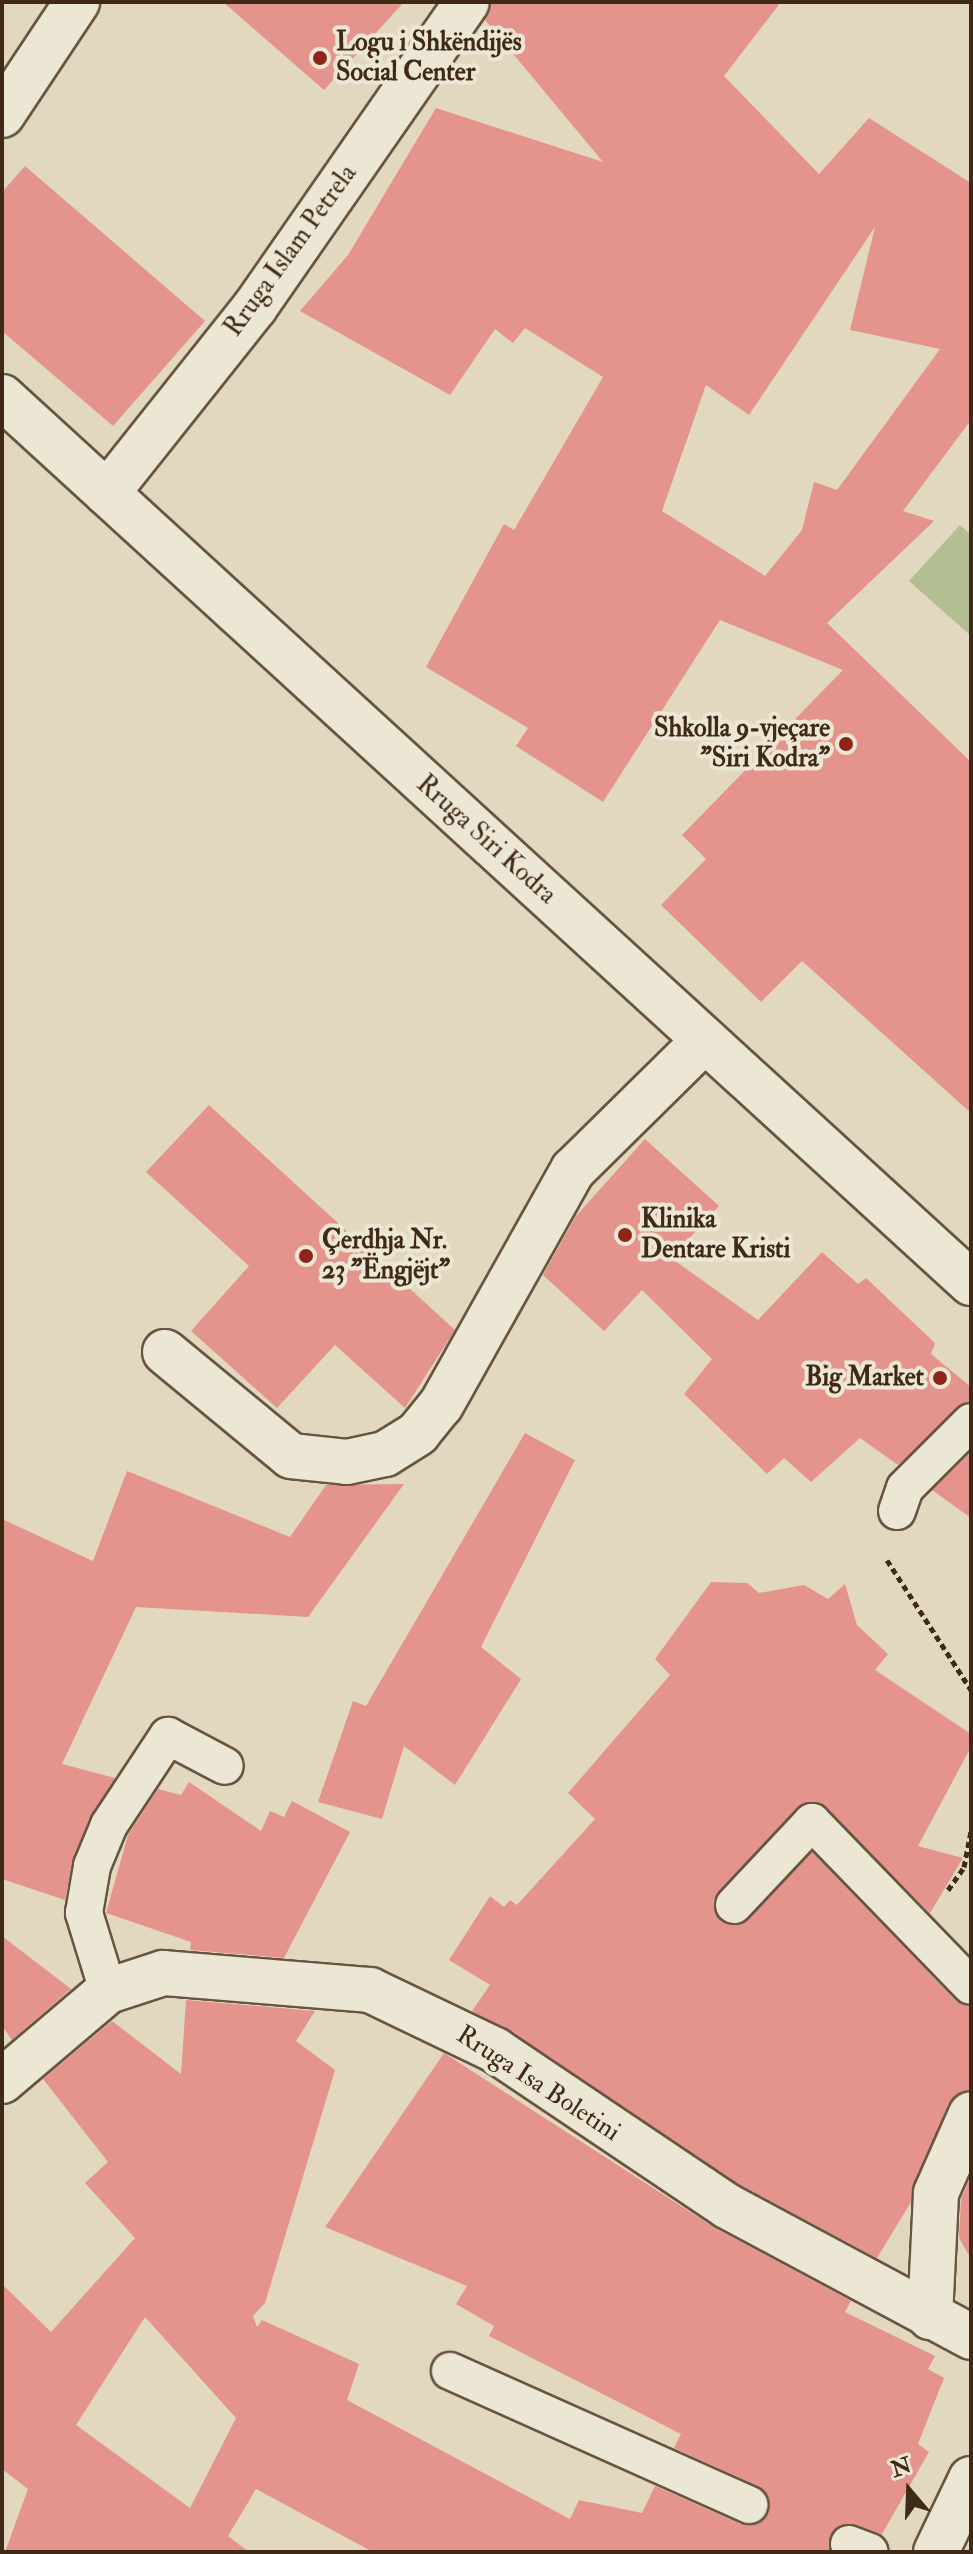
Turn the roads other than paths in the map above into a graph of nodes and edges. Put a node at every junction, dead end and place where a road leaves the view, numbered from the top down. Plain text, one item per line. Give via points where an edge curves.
1 (77, 2) edge
2 (467, 2) edge
3 (2, 115) edge
4 (2, 397) edge
5 (107, 493) junction
6 (705, 1040) junction
7 (971, 1283) edge
8 (165, 1352) dead end
9 (971, 1422) edge
10 (897, 1511) road end
11 (225, 1766) dead end
12 (734, 1905) dead end
13 (971, 1986) edge
14 (108, 1991) junction
15 (2, 2081) edge
16 (971, 2114) edge
17 (930, 2317) junction
18 (971, 2337) edge
19 (450, 2371) dead end
20 (971, 2479) edge
21 (749, 2505) dead end
22 (936, 2552) edge

1 - 3 street
2 - 5 street, Rruga Islam Petrela via 255,307
4 - 5 street, Rruga Siri Kodra
5 - 6 street, Rruga Siri Kodra
6 - 7 street, Rruga Siri Kodra
6 - 8 street via 573,1170 506,1277 441,1405 418,1433 385,1454 347,1462 291,1456
9 - 10 lane via 905,1488
11 - 14 lane via 168,1736 109,1825 92,1866 84,1913
12 - 13 lane via 812,1822
14 - 15 street, Rruga Isa Boletini
14 - 17 street, Rruga Isa Boletini via 163,1973 193,1974 370,1990 403,2003 495,2050 727,2206
16 - 17 street via 936,2193
17 - 18 street, Rruga Isa Boletini
19 - 21 lane
20 - 22 street

